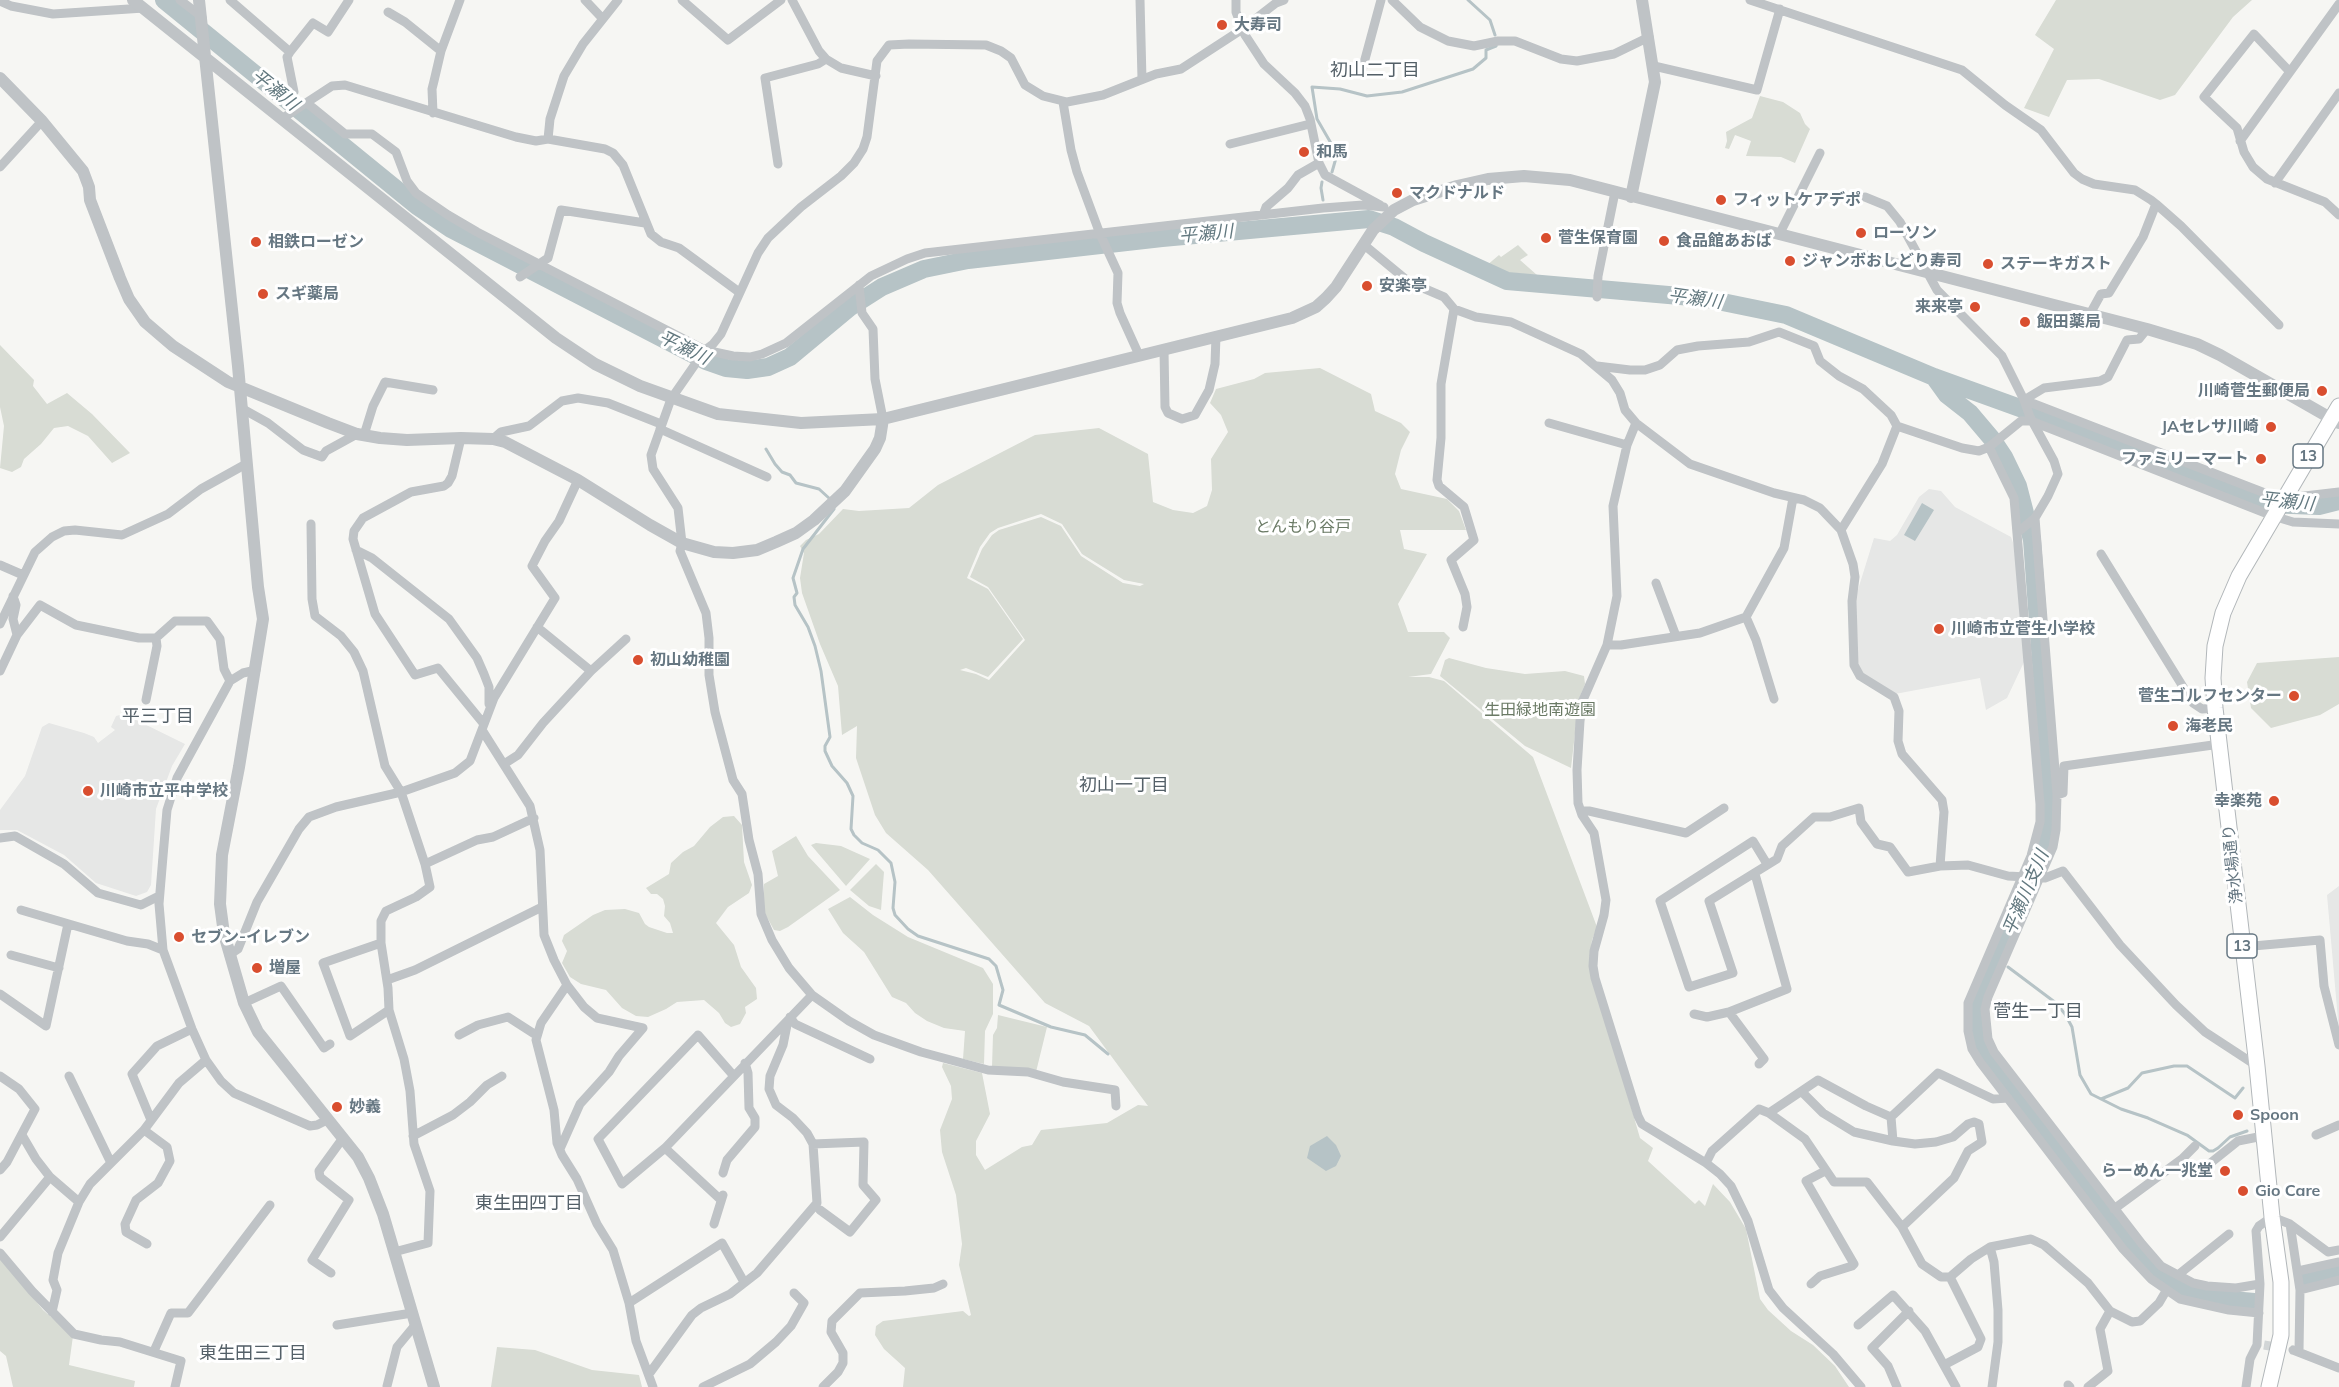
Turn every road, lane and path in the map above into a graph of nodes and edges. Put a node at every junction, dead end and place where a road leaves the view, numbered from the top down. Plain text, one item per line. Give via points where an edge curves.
1 (133, 0) edge
2 (180, 0) edge
3 (199, 0) edge
4 (230, 0) edge
5 (349, 0) edge
6 (460, 0) edge
7 (585, 0) edge
8 (618, 0) edge
9 (682, 0) edge
10 (781, 0) edge
11 (792, 0) edge
12 (1140, 0) edge
13 (1236, 0) edge
14 (1284, 0) edge
15 (1381, 0) edge
16 (1392, 0) edge
17 (1642, 0) edge
18 (1750, 0) edge
19 (0, 1) edge
20 (2339, 4) edge
21 (144, 8) junction
22 (1780, 9) junction
23 (388, 12) dead end
24 (202, 17) junction
25 (602, 18) junction
26 (1242, 30) junction
27 (1649, 37) junction
28 (441, 51) junction
29 (290, 52) junction
30 (206, 58) junction
31 (826, 59) junction
32 (1654, 66) junction
33 (2290, 72) junction
34 (1361, 74) dead end
35 (876, 76) junction
36 (0, 78) edge
37 (1142, 79) junction
38 (294, 92) dead end
39 (2339, 93) edge
40 (1064, 102) junction
41 (308, 103) junction
42 (434, 113) junction
43 (283, 118) junction
44 (42, 121) junction
45 (1310, 124) junction
46 (548, 139) junction
47 (2240, 141) junction
48 (1230, 144) dead end
49 (1820, 153) dead end
50 (1319, 163) junction
51 (778, 164) dead end
52 (0, 167) edge
53 (2275, 183) junction
54 (1615, 192) junction
55 (1631, 196) junction
56 (1865, 196) dead end
57 (2156, 204) junction
58 (1388, 211) junction
59 (1263, 215) junction
60 (2339, 215) edge
61 (645, 223) junction
62 (1779, 235) junction
63 (1102, 236) junction
64 (1363, 244) junction
65 (540, 265) junction
66 (1928, 274) junction
67 (522, 276) dead end
68 (859, 285) junction
69 (739, 292) junction
70 (1597, 295) dead end
71 (1454, 309) junction
72 (2090, 314) junction
73 (2279, 325) dead end
74 (2147, 329) junction
75 (1216, 336) junction
76 (705, 350) junction
77 (1164, 350) junction
78 (1139, 355) junction
79 (1597, 366) junction
80 (239, 386) junction
81 (433, 390) dead end
82 (671, 399) junction
83 (2024, 401) junction
84 (241, 408) junction
85 (2337, 416) edge
86 (883, 419) junction
87 (2030, 419) junction
88 (1549, 423) dead end
89 (1636, 423) junction
90 (1897, 426) junction
91 (660, 427) junction
92 (361, 434) junction
93 (461, 438) junction
94 (493, 439) junction
95 (1627, 445) junction
96 (1989, 447) junction
97 (2170, 456) junction
98 (246, 464) junction
99 (2163, 473) junction
100 (767, 477) dead end
101 (578, 480) junction
102 (2339, 492) edge
103 (2285, 496) junction
104 (1793, 498) junction
105 (2273, 516) junction
106 (2035, 518) junction
107 (311, 524) dead end
108 (2339, 524) edge
109 (1841, 530) junction
110 (2018, 532) junction
111 (682, 543) junction
112 (356, 550) junction
113 (2101, 554) dead end
114 (0, 565) edge
115 (23, 575) junction
116 (1656, 583) dead end
117 (13, 596) junction
118 (1676, 603) dead end
119 (1665, 607) junction
120 (1746, 617) junction
121 (0, 624) edge
122 (537, 627) junction
123 (1463, 627) dead end
124 (17, 634) junction
125 (1676, 636) junction
126 (156, 638) junction
127 (626, 639) dead end
128 (1607, 645) junction
129 (256, 670) junction
130 (0, 671) edge
131 (591, 671) junction
132 (230, 681) junction
133 (1774, 699) dead end
134 (146, 700) dead end
135 (2216, 708) junction
136 (488, 709) junction
137 (482, 726) junction
138 (2220, 744) junction
139 (504, 764) junction
140 (401, 792) junction
141 (2057, 795) junction
142 (1724, 808) dead end
143 (1581, 811) junction
144 (534, 818) junction
145 (0, 838) edge
146 (425, 864) junction
147 (1767, 864) junction
148 (1940, 866) junction
149 (1755, 874) junction
150 (2020, 877) junction
151 (2040, 877) junction
152 (159, 896) junction
153 (542, 907) junction
154 (21, 910) dead end
155 (68, 924) junction
156 (381, 943) junction
157 (2242, 947) junction
158 (163, 950) junction
159 (11, 955) dead end
160 (229, 955) junction
161 (59, 968) junction
162 (387, 980) junction
163 (567, 985) junction
164 (0, 994) edge
165 (812, 995) junction
166 (244, 1003) junction
167 (389, 1010) junction
168 (1729, 1012) junction
169 (1694, 1014) dead end
170 (789, 1018) junction
171 (192, 1029) junction
172 (459, 1035) dead end
173 (536, 1035) junction
174 (330, 1044) dead end
175 (2339, 1045) edge
176 (870, 1059) dead end
177 (206, 1060) junction
178 (745, 1063) junction
179 (1759, 1064) dead end
180 (2257, 1066) junction
181 (0, 1076) edge
182 (69, 1076) dead end
183 (502, 1076) dead end
184 (733, 1076) junction
185 (1802, 1092) junction
186 (2008, 1098) junction
187 (1116, 1106) dead end
188 (1768, 1113) junction
189 (1891, 1117) junction
190 (151, 1120) junction
191 (327, 1120) junction
192 (2339, 1125) edge
193 (144, 1130) junction
194 (22, 1135) junction
195 (2316, 1135) dead end
196 (413, 1136) junction
197 (2263, 1136) junction
198 (343, 1138) junction
199 (1893, 1141) junction
200 (813, 1144) junction
201 (2195, 1146) dead end
202 (665, 1148) junction
203 (560, 1149) junction
204 (111, 1163) junction
205 (1706, 1163) junction
206 (0, 1170) edge
207 (1825, 1171) junction
208 (723, 1173) dead end
209 (2198, 1173) dead end
210 (50, 1177) junction
211 (79, 1202) junction
212 (270, 1205) dead end
213 (2115, 1209) junction
214 (820, 1210) dead end
215 (2272, 1217) junction
216 (714, 1224) dead end
217 (2290, 1224) junction
218 (1902, 1227) junction
219 (2229, 1234) dead end
220 (0, 1237) edge
221 (147, 1244) dead end
222 (1990, 1247) junction
223 (2339, 1250) edge
224 (394, 1252) junction
225 (0, 1253) edge
226 (2339, 1262) edge
227 (2298, 1271) junction
228 (331, 1273) dead end
229 (2178, 1275) junction
230 (1950, 1276) junction
231 (2339, 1280) edge
232 (744, 1282) junction
233 (943, 1284) dead end
234 (1811, 1284) dead end
235 (2260, 1284) junction
236 (2300, 1290) junction
237 (2166, 1291) junction
238 (794, 1293) dead end
239 (629, 1303) junction
240 (1909, 1311) junction
241 (2110, 1311) junction
242 (52, 1312) junction
243 (2259, 1313) junction
244 (414, 1318) junction
245 (337, 1325) dead end
246 (1858, 1325) dead end
247 (154, 1351) junction
248 (1944, 1365) junction
249 (2339, 1368) edge
250 (649, 1374) junction
251 (387, 1386) edge
252 (175, 1387) edge
253 (434, 1387) edge
254 (653, 1387) edge
255 (703, 1387) edge
256 (823, 1387) edge
257 (1861, 1387) edge
258 (1897, 1387) edge
259 (1956, 1387) edge
260 (1992, 1387) edge
261 (2088, 1387) edge
262 (2246, 1387) edge
263 (2269, 1387) edge

1 - 21 street
2 - 24 street
3 - 24 street
4 - 29 street
5 - 29 street via 328,32 313,23
6 - 28 street
7 - 25 street
8 - 25 street
9 - 10 street via 728,40
11 - 31 street
12 - 37 street
13 - 26 street
14 - 26 street
15 - 34 street
16 - 27 street via 1420,27 1448,40 1474,46 1515,41 1561,59 1577,61 1614,54
17 - 27 street
18 - 22 street
19 - 21 street via 53,14
20 - 33 street
21 - 30 street
22 - 32 street via 1757,90
22 - 57 street via 1962,70 2041,130 2082,179 2135,190
23 - 28 street
24 - 30 street
25 - 46 street via 564,76
26 - 37 street via 1181,69
26 - 45 street via 1264,64 1305,106
27 - 32 street
28 - 42 street via 432,89
29 - 38 street via 287,57
30 - 43 street
30 - 80 street
31 - 35 street via 841,68
31 - 51 street via 765,78
32 - 55 street via 1655,82
33 - 47 street
33 - 47 street via 2254,34 2204,97 2237,128
35 - 40 street via 877,61 889,45 986,45 1011,58 1025,85
35 - 69 street via 863,149 841,176 768,238
36 - 44 street
37 - 40 street via 1103,94
39 - 53 street
40 - 63 street via 1074,161
41 - 42 street via 332,86 345,85
41 - 43 street
41 - 65 street via 345,134 372,134 396,152 407,181 448,215
42 - 46 street via 516,137
43 - 82 street via 556,338 595,364
44 - 52 street
44 - 80 street via 83,171 120,278 145,322 174,346
45 - 48 street
45 - 50 street
46 - 61 street via 596,146 613,153 628,174
47 - 53 street via 2253,167
49 - 62 street
50 - 58 street via 1325,174
50 - 59 street via 1298,175 1266,207
53 - 60 street via 2325,202
54 - 55 street
54 - 58 street via 1570,180 1508,177 1457,186
54 - 70 street
55 - 62 street
56 - 66 street via 1887,206 1900,222
57 - 72 street via 2143,237 2109,293 2101,294
57 - 73 street
58 - 59 street via 1363,205
58 - 64 street
59 - 63 street
61 - 65 street via 561,210 548,258
61 - 69 street via 661,242 679,249
62 - 66 street
63 - 68 street via 925,253 890,266
63 - 78 street via 1118,273 1119,313
64 - 71 street via 1409,282 1444,297
64 - 75 street via 1336,287 1316,307 1293,318
65 - 67 street
65 - 76 street
66 - 72 street
66 - 83 street via 1937,290 2002,356
68 - 76 street via 771,351 750,357
68 - 86 street via 862,312 873,329 875,379
69 - 76 street via 721,334
71 - 79 street via 1511,322 1563,344
71 - 123 street via 1441,384 1442,438 1437,480 1464,507 1474,540 1451,560 1465,594
72 - 74 street
74 - 83 street via 2139,339 2127,340 2108,377 2044,388
74 - 85 street via 2197,344
75 - 77 street
75 - 77 street via 1209,390 1195,415 1188,417 1168,413
76 - 82 street
77 - 78 street
78 - 86 street
79 - 89 street via 1612,380 1624,410
79 - 90 street via 1645,370 1677,350 1749,342 1779,332 1814,346 1820,361 1863,389 1891,415
80 - 84 street
80 - 92 street
81 - 92 street via 385,382
82 - 86 street via 718,414 760,419 824,423
82 - 91 street
83 - 87 street
83 - 97 street
84 - 92 street via 303,450 322,457 338,443
84 - 98 street
85 - 103 main road, 浄水場通り / 13
86 - 111 street via 875,449 845,491 796,533 757,550 733,553
87 - 96 street via 2021,421
87 - 99 street
87 - 106 street via 2058,474
88 - 95 street
89 - 95 street
89 - 104 street via 1690,464
90 - 96 street via 1962,448 1979,451
90 - 109 street via 1882,464
91 - 94 street via 608,403 578,398 562,401 529,426 501,432
91 - 100 street
91 - 111 street via 650,462 678,508
92 - 93 street via 407,440
93 - 94 street
93 - 112 street via 448,483 411,492 363,518 354,531
94 - 101 street
95 - 128 street via 1613,506 1617,596
96 - 110 street via 2014,498
97 - 99 street
97 - 103 street via 2270,495
98 - 115 street via 201,489 168,514 122,535 64,531 35,552
98 - 129 street via 263,619
99 - 105 street
101 - 111 street
101 - 122 street via 532,566 555,598
102 - 103 street
103 - 105 main road, 浄水場通り / 13
104 - 109 street via 1820,508
104 - 120 street via 1784,548
105 - 108 street via 2293,522
105 - 135 main road, 浄水場通り / 13 via 2229,596 2218,630 2213,678
106 - 110 street
106 - 141 street
107 - 140 street via 315,616 354,652 368,689 385,766
109 - 148 street via 1855,577 1854,665 1860,676 1894,697 1899,711 1898,741 1902,754 1942,800
110 - 150 street via 2040,804 2036,840
111 - 165 street via 680,551 706,613 715,712 733,780 742,794 758,874 761,914 789,968
112 - 136 street via 372,558 449,619 484,674 490,697
112 - 137 street via 375,614 416,675 438,668
113 - 135 street via 2193,703 2202,709
114 - 115 street
115 - 117 street
116 - 119 street
117 - 121 street
117 - 124 street
118 - 119 street
119 - 125 street
120 - 125 street via 1700,633
120 - 133 street
122 - 131 street
122 - 136 street
124 - 126 street via 40,605 76,625
124 - 130 street
125 - 128 street
126 - 132 street via 175,621 207,621 220,639 224,669
126 - 134 street
127 - 131 street
128 - 143 street via 1581,710 1577,771
129 - 132 street
129 - 160 street via 220,877 220,904
131 - 139 street via 518,754
132 - 152 street via 177,778 167,810
135 - 138 main road, 浄水場通り / 13
136 - 137 street
137 - 139 street
137 - 140 street via 465,767
138 - 141 street via 2064,766 2063,794
138 - 157 main road, 浄水場通り / 13
139 - 144 street
140 - 146 street
140 - 160 street via 309,817 257,902 238,949
141 - 151 street via 2053,847
142 - 143 street via 1686,833
143 - 205 street via 1594,833 1606,900 1596,940 1594,972 1638,1116 1653,1133
144 - 146 street
144 - 153 street via 540,850
145 - 152 street via 15,836 64,864 98,892 141,905
146 - 156 street via 430,887 386,912 381,921
147 - 148 street via 1777,860 1782,846 1814,818 1859,808 1861,822 1877,844 1890,847 1908,872
147 - 149 street
147 - 149 street via 1753,842 1660,901 1689,987 1733,973 1709,901
148 - 150 street via 1968,865
149 - 168 street via 1787,988
150 - 151 street
150 - 186 street via 1968,1003 1972,1049
151 - 180 street via 2063,871 2120,945 2176,1005 2205,1032
151 - 213 street via 1988,997 1988,1039 1994,1053
152 - 158 street
153 - 162 street
153 - 163 street via 544,935
154 - 155 street
155 - 158 street
155 - 161 street
156 - 162 street
156 - 167 street via 323,963 350,1036
157 - 175 street via 2320,940 2324,986
157 - 180 main road, 浄水場通り / 13
158 - 171 street
159 - 161 street
160 - 166 street
161 - 164 street via 46,1026
162 - 167 street
163 - 173 street
163 - 203 street via 597,1018 643,1028 580,1104
165 - 170 street
165 - 187 street via 849,1021 898,1044 988,1070 1028,1071 1063,1082 1115,1090
166 - 174 street via 281,986 324,1048
166 - 191 street via 258,1032
167 - 196 street via 410,1090
168 - 169 street via 1707,1017
168 - 179 street via 1764,1059
170 - 176 street
170 - 178 street
170 - 200 street via 769,1089 776,1105 794,1118
171 - 177 street
171 - 190 street via 157,1046 132,1074
172 - 173 street via 508,1017
173 - 203 street
177 - 190 street via 179,1083
177 - 191 street via 234,1093 310,1126
178 - 184 street
178 - 208 street via 755,1127 727,1160
180 - 197 main road, 浄水場通り / 13
181 - 194 street via 20,1089 34,1109
182 - 204 street
183 - 196 street via 453,1115
184 - 202 street
184 - 202 street via 698,1035 598,1139 622,1184
185 - 188 street
185 - 189 street via 1818,1080
185 - 199 street via 1823,1113 1854,1132
186 - 189 street via 1993,1099 1938,1073
186 - 237 street via 2130,1257
188 - 205 street via 1759,1110 1712,1151
188 - 207 street via 1805,1138
189 - 199 street
190 - 193 street
191 - 198 street
192 - 195 street
193 - 204 street
193 - 221 street via 167,1147 170,1161 158,1184 136,1200 125,1224 126,1232
194 - 206 street
194 - 210 street
196 - 224 street via 430,1191 428,1243
197 - 209 street via 2238,1141
197 - 215 main road, 浄水場通り / 13
198 - 224 street via 369,1178
198 - 228 street via 319,1170 320,1177 349,1200 312,1260
199 - 218 street via 1936,1142 1953,1137 1974,1122 1983,1136 1979,1146 1968,1151 1954,1178
200 - 214 street via 864,1142 863,1185 876,1200 850,1232
200 - 232 street via 817,1203 757,1273
201 - 213 street
202 - 216 street via 722,1198
203 - 239 street via 613,1250
204 - 211 street
205 - 257 street via 1725,1180 1743,1207 1769,1290
207 - 218 street via 1834,1182 1867,1182
207 - 234 street via 1806,1181 1854,1264 1820,1276
210 - 211 street
210 - 220 street
211 - 242 street via 58,1253
212 - 247 street via 188,1313 171,1313
213 - 229 street via 2161,1266
215 - 217 street
215 - 235 street via 2256,1231
215 - 263 main road, 浄水場通り / 13 via 2281,1282 2281,1335
217 - 223 street via 2328,1252
217 - 227 street
218 - 230 street via 1922,1264 1941,1277
219 - 229 street
222 - 230 street
222 - 241 street via 2031,1239 2044,1245 2088,1283
222 - 260 street via 1998,1321
224 - 244 street
225 - 242 street
226 - 227 street
227 - 236 street
229 - 235 street via 2207,1286 2236,1288
230 - 248 street via 1981,1339 1978,1347
231 - 236 street
232 - 239 street via 722,1241
232 - 250 street via 692,1315
233 - 256 street via 905,1292 860,1293 832,1321 831,1332 843,1353 843,1363
235 - 243 street
236 - 249 street via 2296,1350
237 - 241 street via 2140,1321 2132,1322
237 - 243 street via 2204,1305
238 - 255 street via 804,1303 776,1342 750,1364
239 - 250 street via 636,1341
240 - 246 street via 1893,1295
240 - 248 street
240 - 258 street via 1872,1348 1888,1366
241 - 261 street via 2100,1329 2108,1371
242 - 247 street via 74,1334
243 - 262 street via 2260,1345 2250,1359
244 - 245 street
244 - 251 street via 397,1347
244 - 253 street
247 - 252 street via 181,1361
248 - 259 street
250 - 254 street

